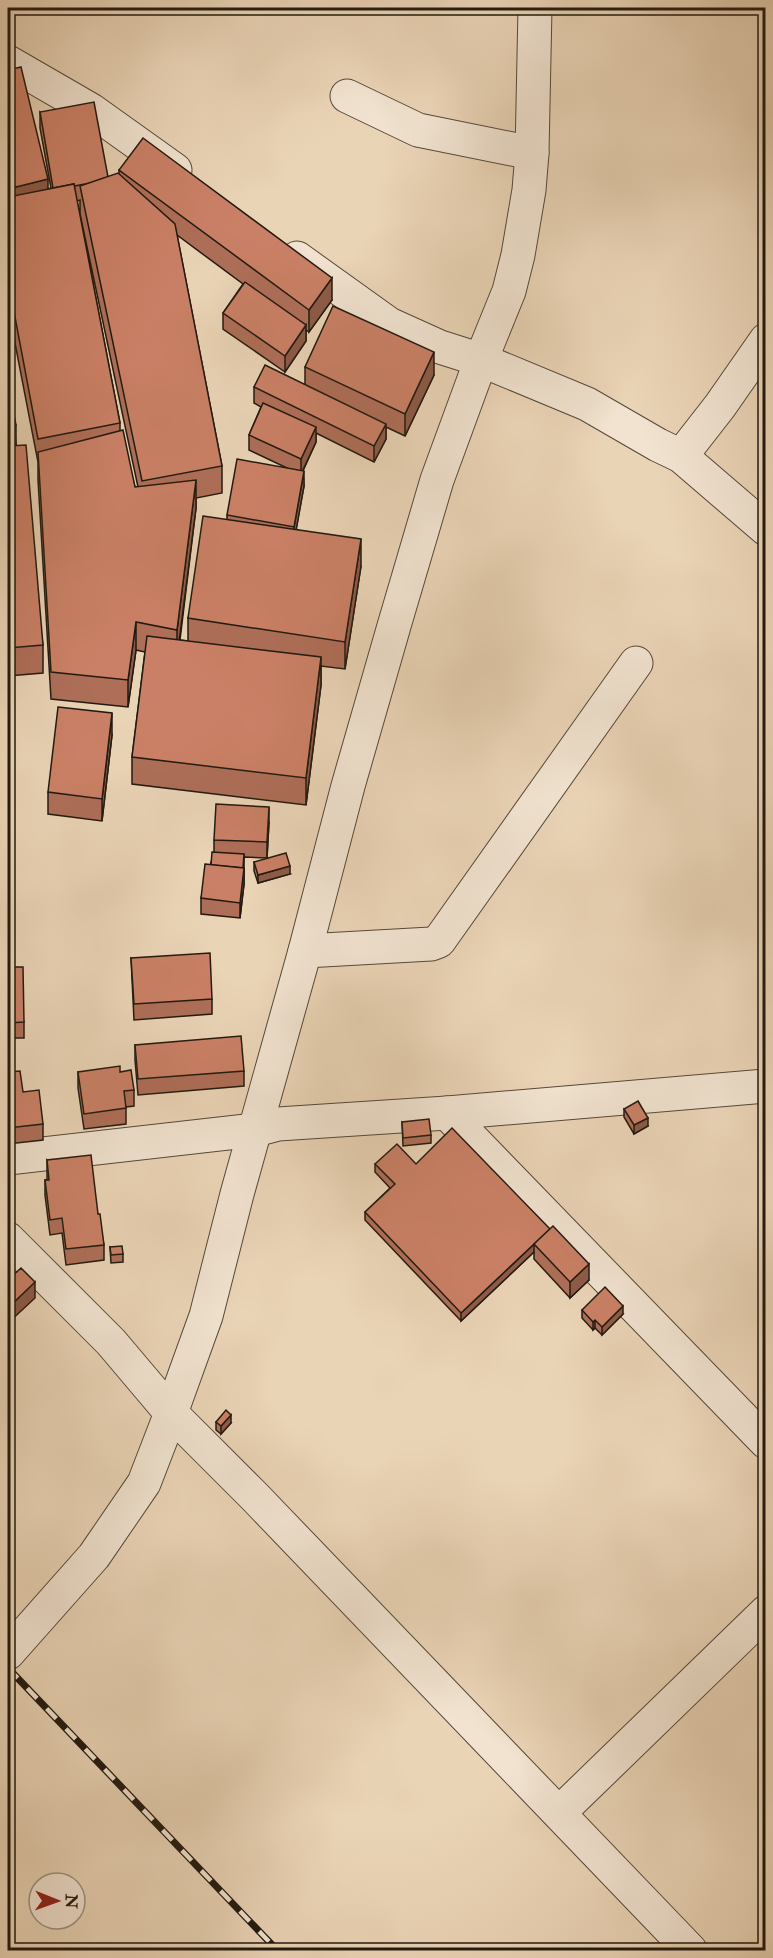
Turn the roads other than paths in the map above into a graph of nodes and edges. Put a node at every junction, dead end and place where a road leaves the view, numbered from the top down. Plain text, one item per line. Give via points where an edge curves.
1 (535, 8) edge
2 (8, 62) edge
3 (347, 96) dead end
4 (532, 153) junction
5 (204, 190) edge
6 (278, 244) edge
7 (765, 340) edge
8 (481, 360) junction
9 (681, 456) junction
10 (765, 529) edge
11 (636, 663) dead end
12 (305, 951) junction
13 (765, 1086) edge
14 (447, 1113) junction
15 (255, 1130) junction
16 (8, 1158) edge
17 (8, 1239) edge
18 (171, 1413) junction
19 (765, 1442) edge
20 (765, 1612) edge
21 (8, 1653) edge
22 (559, 1813) junction
23 (690, 1950) edge

1 - 4 street
2 - 5 street via 92,110
3 - 4 street via 418,130
4 - 8 street via 518,255 509,291
6 - 8 street via 388,324
7 - 9 street
8 - 9 street via 587,404
8 - 12 street via 437,480 348,786
9 - 10 street
11 - 12 street via 439,941
12 - 15 street
13 - 14 street
14 - 15 street via 278,1124
14 - 19 street
15 - 16 street
15 - 18 street via 206,1316
17 - 18 street via 111,1342
18 - 21 street via 144,1483 94,1556
18 - 22 street
20 - 22 street
22 - 23 street

